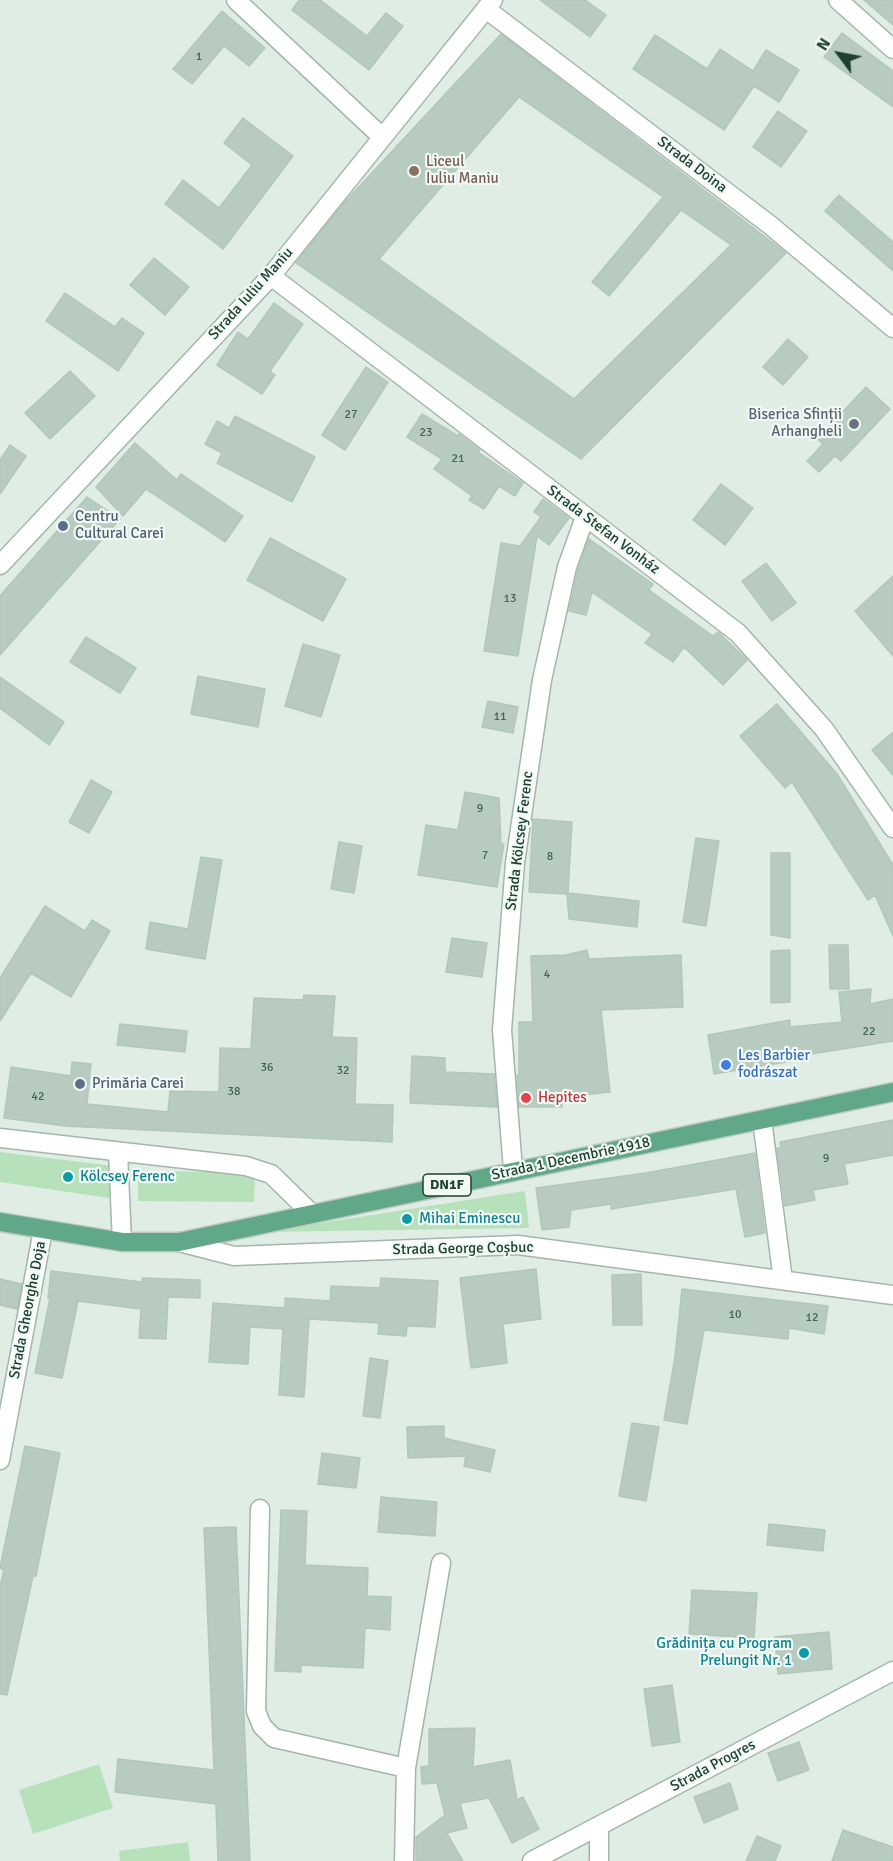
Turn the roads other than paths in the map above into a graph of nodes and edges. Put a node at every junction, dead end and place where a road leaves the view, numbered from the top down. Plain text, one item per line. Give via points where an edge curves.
1 (236, 0) edge
2 (838, 0) edge
3 (489, 4) edge
4 (893, 49) edge
5 (382, 137) junction
6 (271, 276) junction
7 (893, 328) edge
8 (585, 517) junction
9 (0, 565) edge
10 (893, 828) edge
11 (893, 1092) edge
12 (762, 1120) junction
13 (0, 1138) edge
14 (118, 1152) junction
15 (513, 1170) junction
16 (312, 1214) junction
17 (0, 1222) edge
18 (43, 1230) junction
19 (122, 1242) junction
20 (178, 1242) junction
21 (783, 1280) junction
22 (893, 1294) edge
23 (0, 1460) edge
24 (260, 1509) dead end
25 (441, 1563) dead end
26 (893, 1671) edge
27 (406, 1768) junction
28 (599, 1826) junction
29 (404, 1861) edge
30 (532, 1861) edge
31 (599, 1861) edge

1 - 5 street
2 - 4 street
3 - 5 street, Strada Iuliu Maniu
3 - 7 street, Strada Doina via 770,225
5 - 6 street, Strada Iuliu Maniu
6 - 8 street, Strada Stefan Vonház
6 - 9 street, Strada Iuliu Maniu
8 - 10 street, Strada Stefan Vonház via 738,633 824,729
8 - 15 street, Strada Kölcsey Ferenc via 567,567 542,680 514,863 502,1030
11 - 12 main road, Strada 1 Decembrie 1918 / DN1F
12 - 15 main road, Strada 1 Decembrie 1918 / DN1F
12 - 21 street
13 - 14 street
14 - 16 street via 246,1166 271,1174
14 - 19 street
15 - 16 main road, Strada 1 Decembrie 1918 / DN1F
16 - 20 main road, Strada 1 Decembrie 1918 / DN1F
17 - 18 main road, Strada 1 Decembrie 1918 / DN1F
18 - 19 main road, Strada 1 Decembrie 1918 / DN1F
18 - 23 street, Strada Gheorghe Doja
19 - 20 main road, Strada 1 Decembrie 1918 / DN1F
20 - 21 street, Strada George Coșbuc via 234,1256 518,1245
21 - 22 street, Strada George Coșbuc
24 - 27 street via 256,1711 262,1726 274,1738
25 - 27 street
26 - 28 street, Strada Progres
27 - 29 street
28 - 30 street, Strada Progres
28 - 31 street

